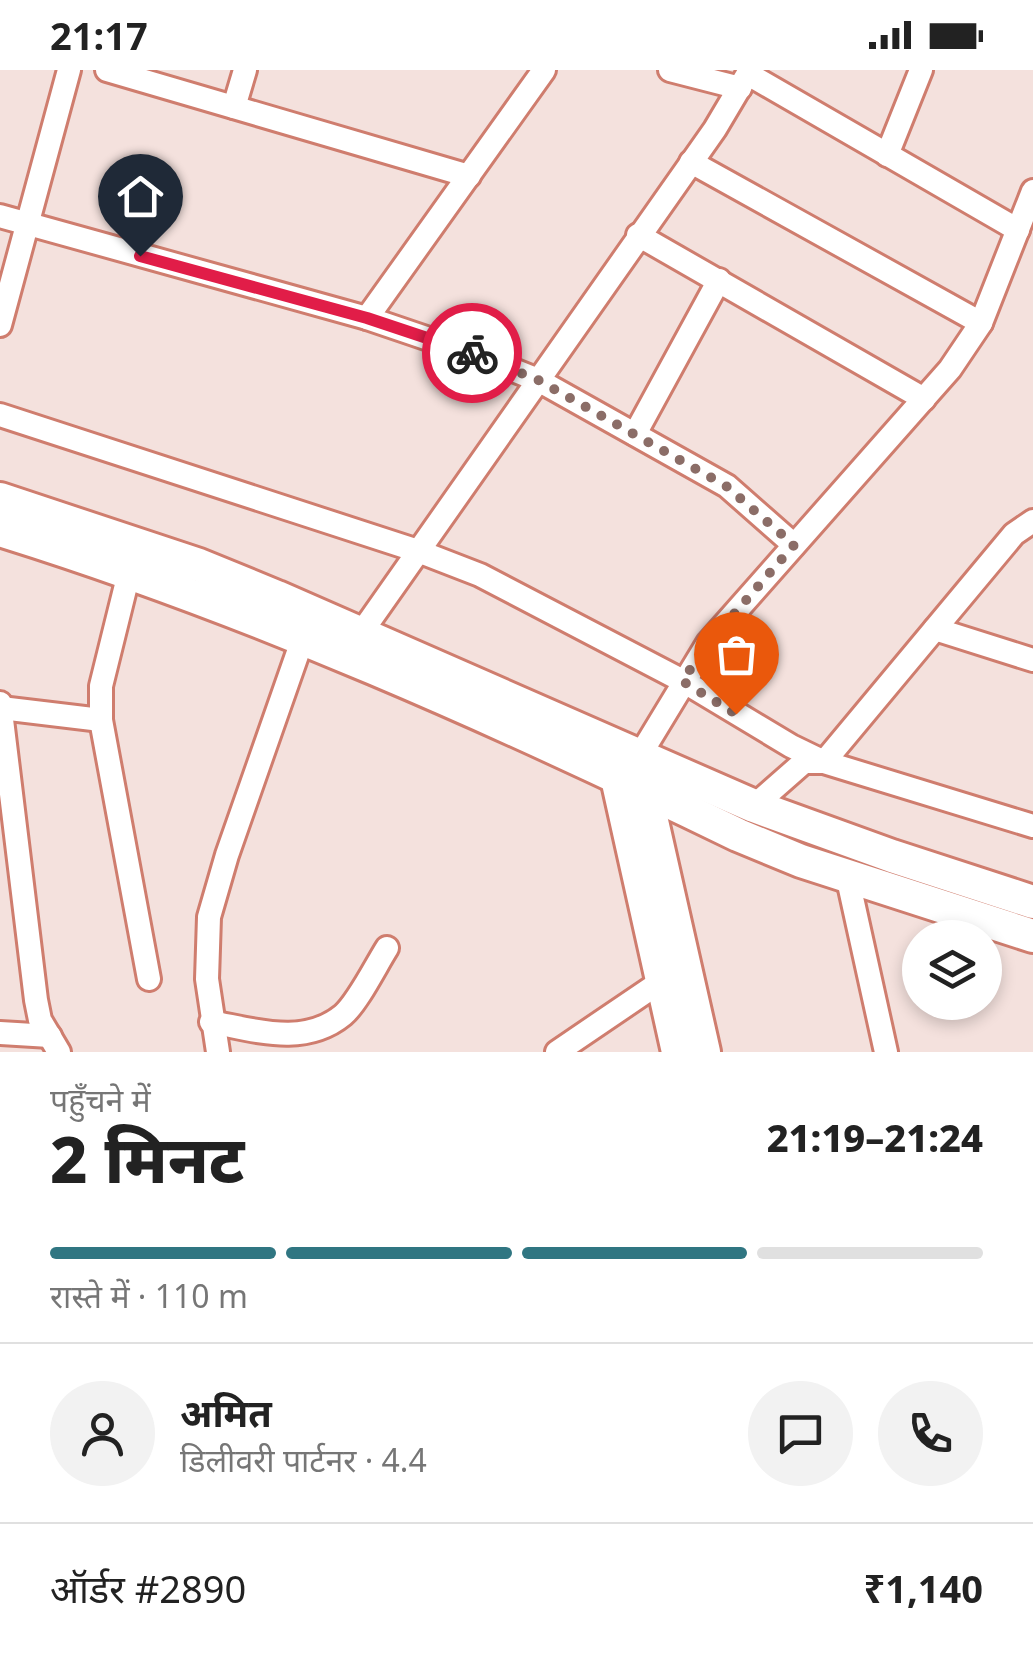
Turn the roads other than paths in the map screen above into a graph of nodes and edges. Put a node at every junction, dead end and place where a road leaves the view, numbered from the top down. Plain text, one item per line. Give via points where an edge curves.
1 (69, 70) edge
2 (107, 70) edge
3 (245, 70) edge
4 (544, 70) edge
5 (670, 70) edge
6 (922, 70) edge
7 (746, 78) edge
8 (234, 106) junction
9 (888, 155) junction
10 (691, 162) junction
11 (468, 176) junction
12 (1033, 191) edge
13 (0, 216) edge
14 (27, 225) junction
15 (1018, 230) junction
16 (638, 235) junction
17 (719, 280) junction
18 (367, 318) junction
19 (980, 323) junction
20 (0, 325) edge
21 (538, 380) junction
22 (924, 399) junction
23 (0, 415) edge
24 (635, 434) junction
25 (0, 499) edge
26 (1033, 521) edge
27 (0, 530) edge
28 (794, 545) junction
29 (418, 552) junction
30 (128, 573) junction
31 (935, 629) junction
32 (362, 633) junction
33 (303, 638) junction
34 (1033, 660) edge
35 (682, 681) junction
36 (1, 706) edge
37 (100, 720) junction
38 (824, 762) junction
39 (632, 776) junction
40 (754, 806) junction
41 (1033, 826) edge
42 (848, 875) junction
43 (1033, 902) edge
44 (1033, 936) edge
45 (387, 948) dead end
46 (673, 974) junction
47 (150, 979) dead end
48 (212, 1022) junction
49 (0, 1033) edge
50 (54, 1044) edge
51 (218, 1052) edge
52 (557, 1052) edge
53 (678, 1052) edge
54 (704, 1052) edge
55 (886, 1052) edge

1 - 14 street
2 - 8 street
3 - 8 street
4 - 11 street
5 - 7 street
6 - 9 street
7 - 9 street
7 - 10 street
8 - 11 street
9 - 15 street
10 - 16 street
10 - 19 street
11 - 18 street
12 - 15 street
13 - 14 street
14 - 18 street
14 - 20 street
15 - 19 street
16 - 17 street
16 - 21 street
17 - 22 street
17 - 24 street
18 - 21 street
19 - 22 street
21 - 24 street
21 - 29 street
22 - 28 street
23 - 29 street
24 - 28 street via 726,486
25 - 32 street via 198,566
26 - 31 street via 1014,534
27 - 30 street
28 - 35 street
29 - 32 street
29 - 35 street via 480,575
30 - 33 street
30 - 37 street
31 - 34 street
31 - 38 street
32 - 39 street
33 - 39 street
33 - 48 street via 210,917
35 - 38 street
35 - 39 street
36 - 37 street
36 - 50 street via 34,982 40,1020
37 - 47 street
38 - 40 street via 804,762
38 - 41 street
39 - 40 street
39 - 42 street via 738,835
39 - 46 street
40 - 43 street
42 - 44 street
42 - 55 street
45 - 48 street via 345,1014 321,1028 280,1036
46 - 52 street
46 - 53 street
46 - 54 street
48 - 51 street
49 - 50 street

